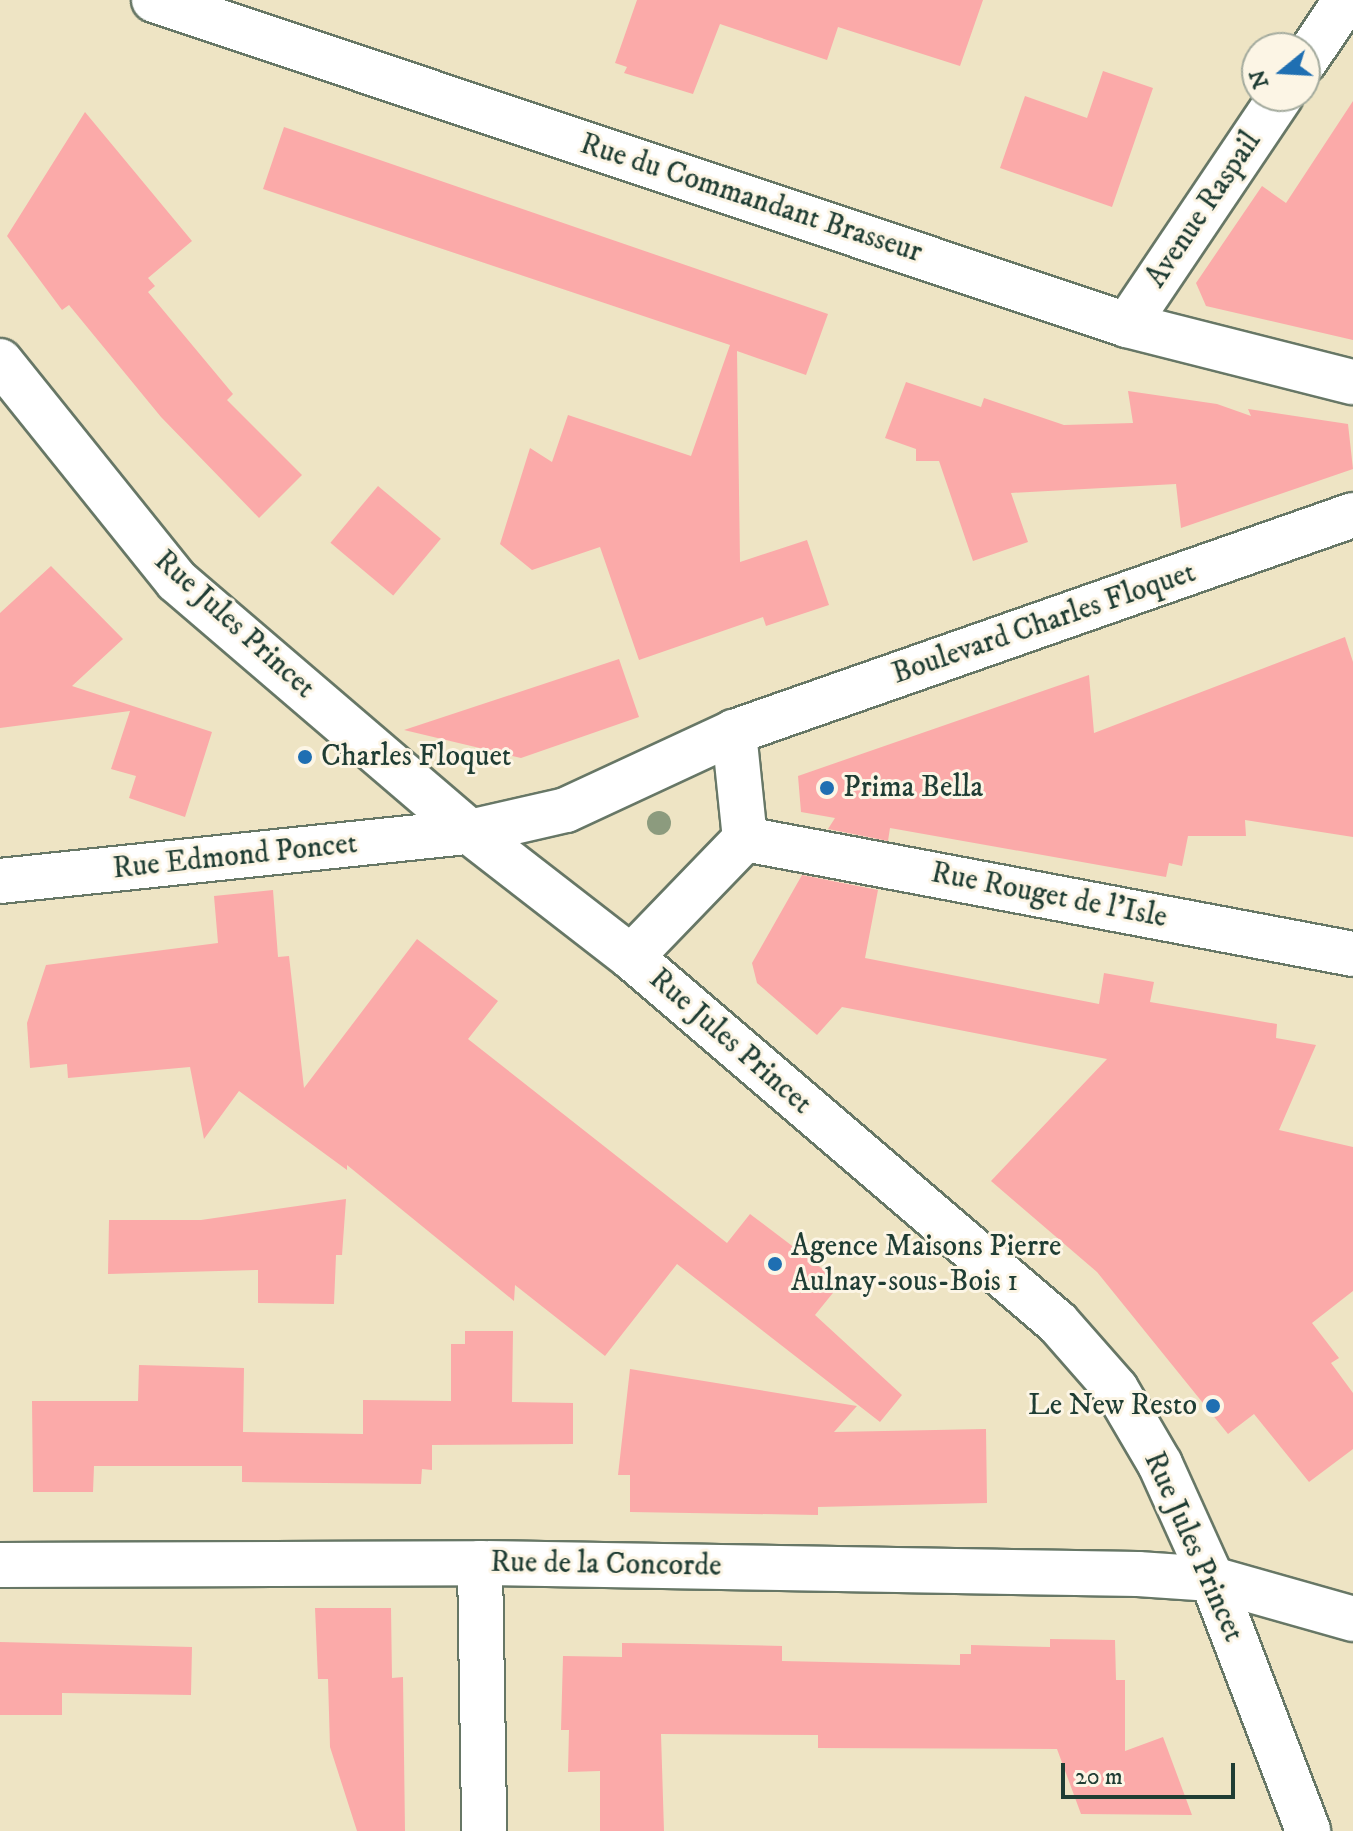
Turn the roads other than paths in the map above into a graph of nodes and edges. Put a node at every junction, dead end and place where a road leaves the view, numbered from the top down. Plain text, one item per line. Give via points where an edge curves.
1 (154, 0) edge
2 (1346, 0) edge
3 (1321, 37) edge
4 (1270, 112) edge
5 (1127, 325) junction
6 (0, 361) edge
7 (1353, 382) edge
8 (1353, 515) edge
9 (734, 732) junction
10 (470, 832) junction
11 (745, 839) junction
12 (0, 881) edge
13 (1353, 954) edge
14 (631, 957) junction
15 (480, 1563) junction
16 (0, 1565) edge
17 (1212, 1579) junction
18 (1353, 1619) edge
19 (484, 1831) edge
20 (1308, 1831) edge

1 - 5 street, Rue du Commandant Brasseur
2 - 3 street
4 - 5 street, Avenue Raspail
5 - 7 street, Rue du Commandant Brasseur
6 - 10 street, Rue Jules Princet via 177,581
8 - 9 street, Boulevard Charles Floquet
9 - 10 street, Boulevard Charles Floquet via 566,810
9 - 11 street
10 - 12 street, Rue Edmond Poncet
10 - 14 street, Rue Jules Princet
11 - 13 street, Rue Rouget de l'Isle
11 - 14 street
14 - 17 street, Rue Jules Princet via 1058,1323 1123,1402 1160,1464
15 - 16 street, Rue de la Concorde
15 - 17 street, Rue de la Concorde
15 - 19 street
17 - 18 street, Rue de la Concorde
17 - 20 street, Rue Jules Princet

